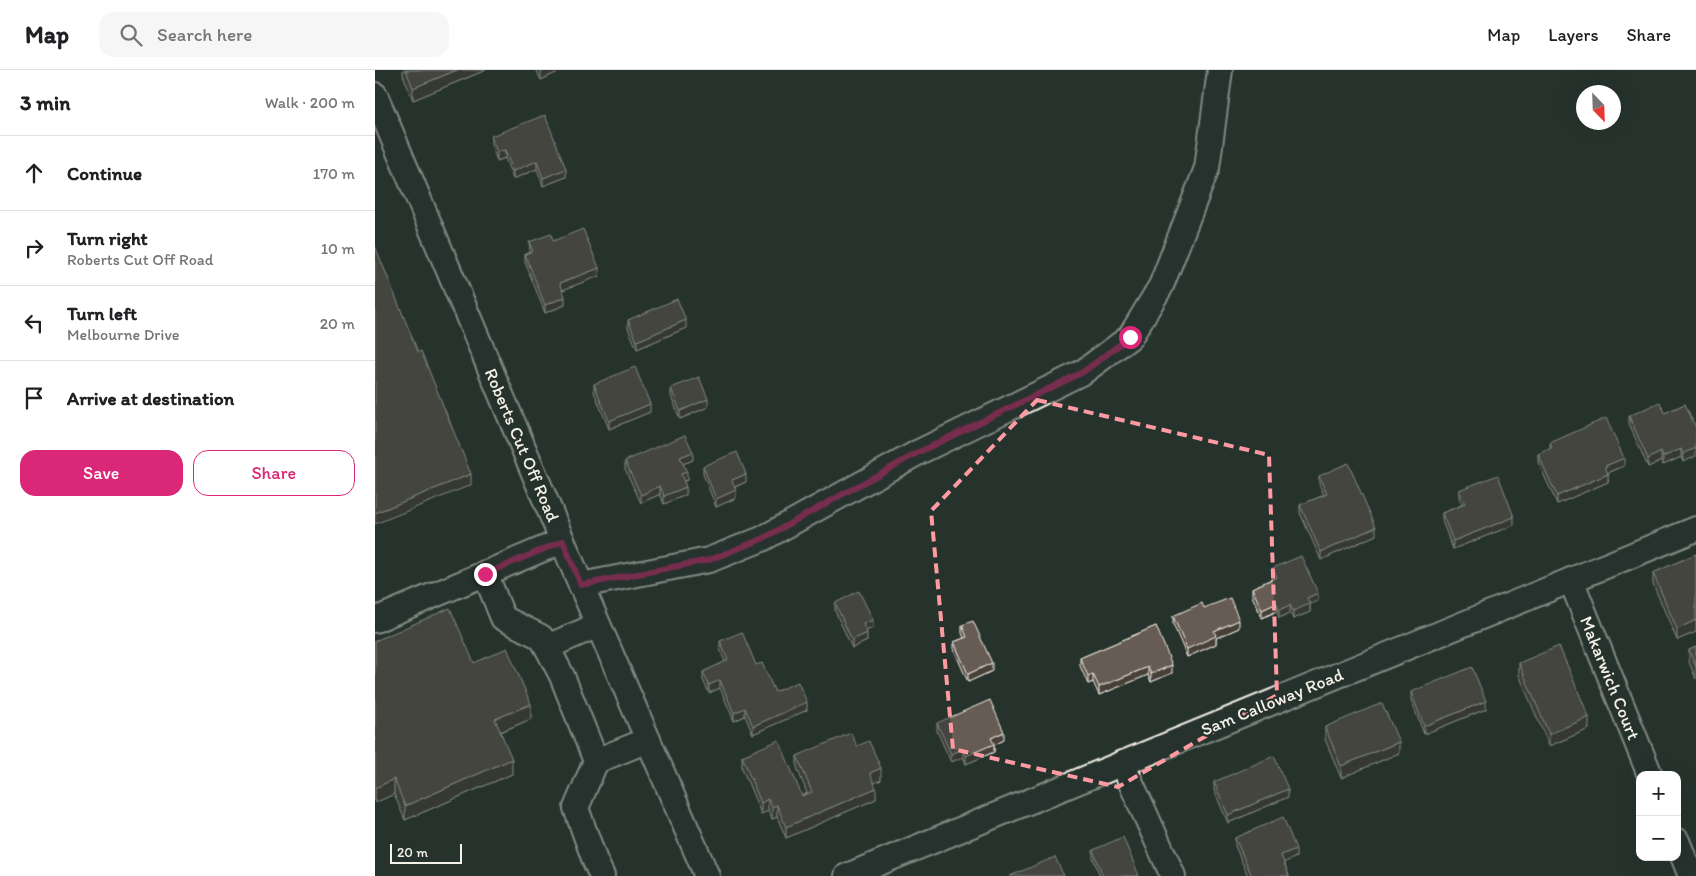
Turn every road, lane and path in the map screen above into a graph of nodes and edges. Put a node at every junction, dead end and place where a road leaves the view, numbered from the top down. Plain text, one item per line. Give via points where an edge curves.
1 (1220, 70) edge
2 (375, 95) edge
3 (1696, 529) edge
4 (563, 541) junction
5 (485, 574) junction
6 (1571, 580) junction
7 (581, 585) junction
8 (375, 620) edge
9 (599, 625) junction
10 (547, 647) junction
11 (648, 740) junction
12 (596, 761) junction
13 (1123, 763) junction
14 (1648, 771) edge
15 (1681, 851) edge
16 (602, 876) edge
17 (707, 876) edge
18 (847, 876) edge
19 (1173, 876) edge
20 (1691, 876) edge

1 - 7 street via 1207,168 1161,286 1130,337 1083,372 919,452 762,539 709,560
2 - 4 street, Roberts Cut Off Road
3 - 6 street, Sam Calloway Road
4 - 5 street
4 - 7 street, Roberts Cut Off Road
5 - 8 street
5 - 10 street via 503,618 541,637
6 - 13 street, Sam Calloway Road
6 - 14 street, Makarwich Court
7 - 9 street, Roberts Cut Off Road
9 - 10 street
9 - 11 street, Roberts Cut Off Road
10 - 12 street
11 - 12 street
11 - 17 street, Roberts Cut Off Road
12 - 16 street via 576,808
13 - 18 street, Sam Calloway Road
13 - 19 street
15 - 20 street

